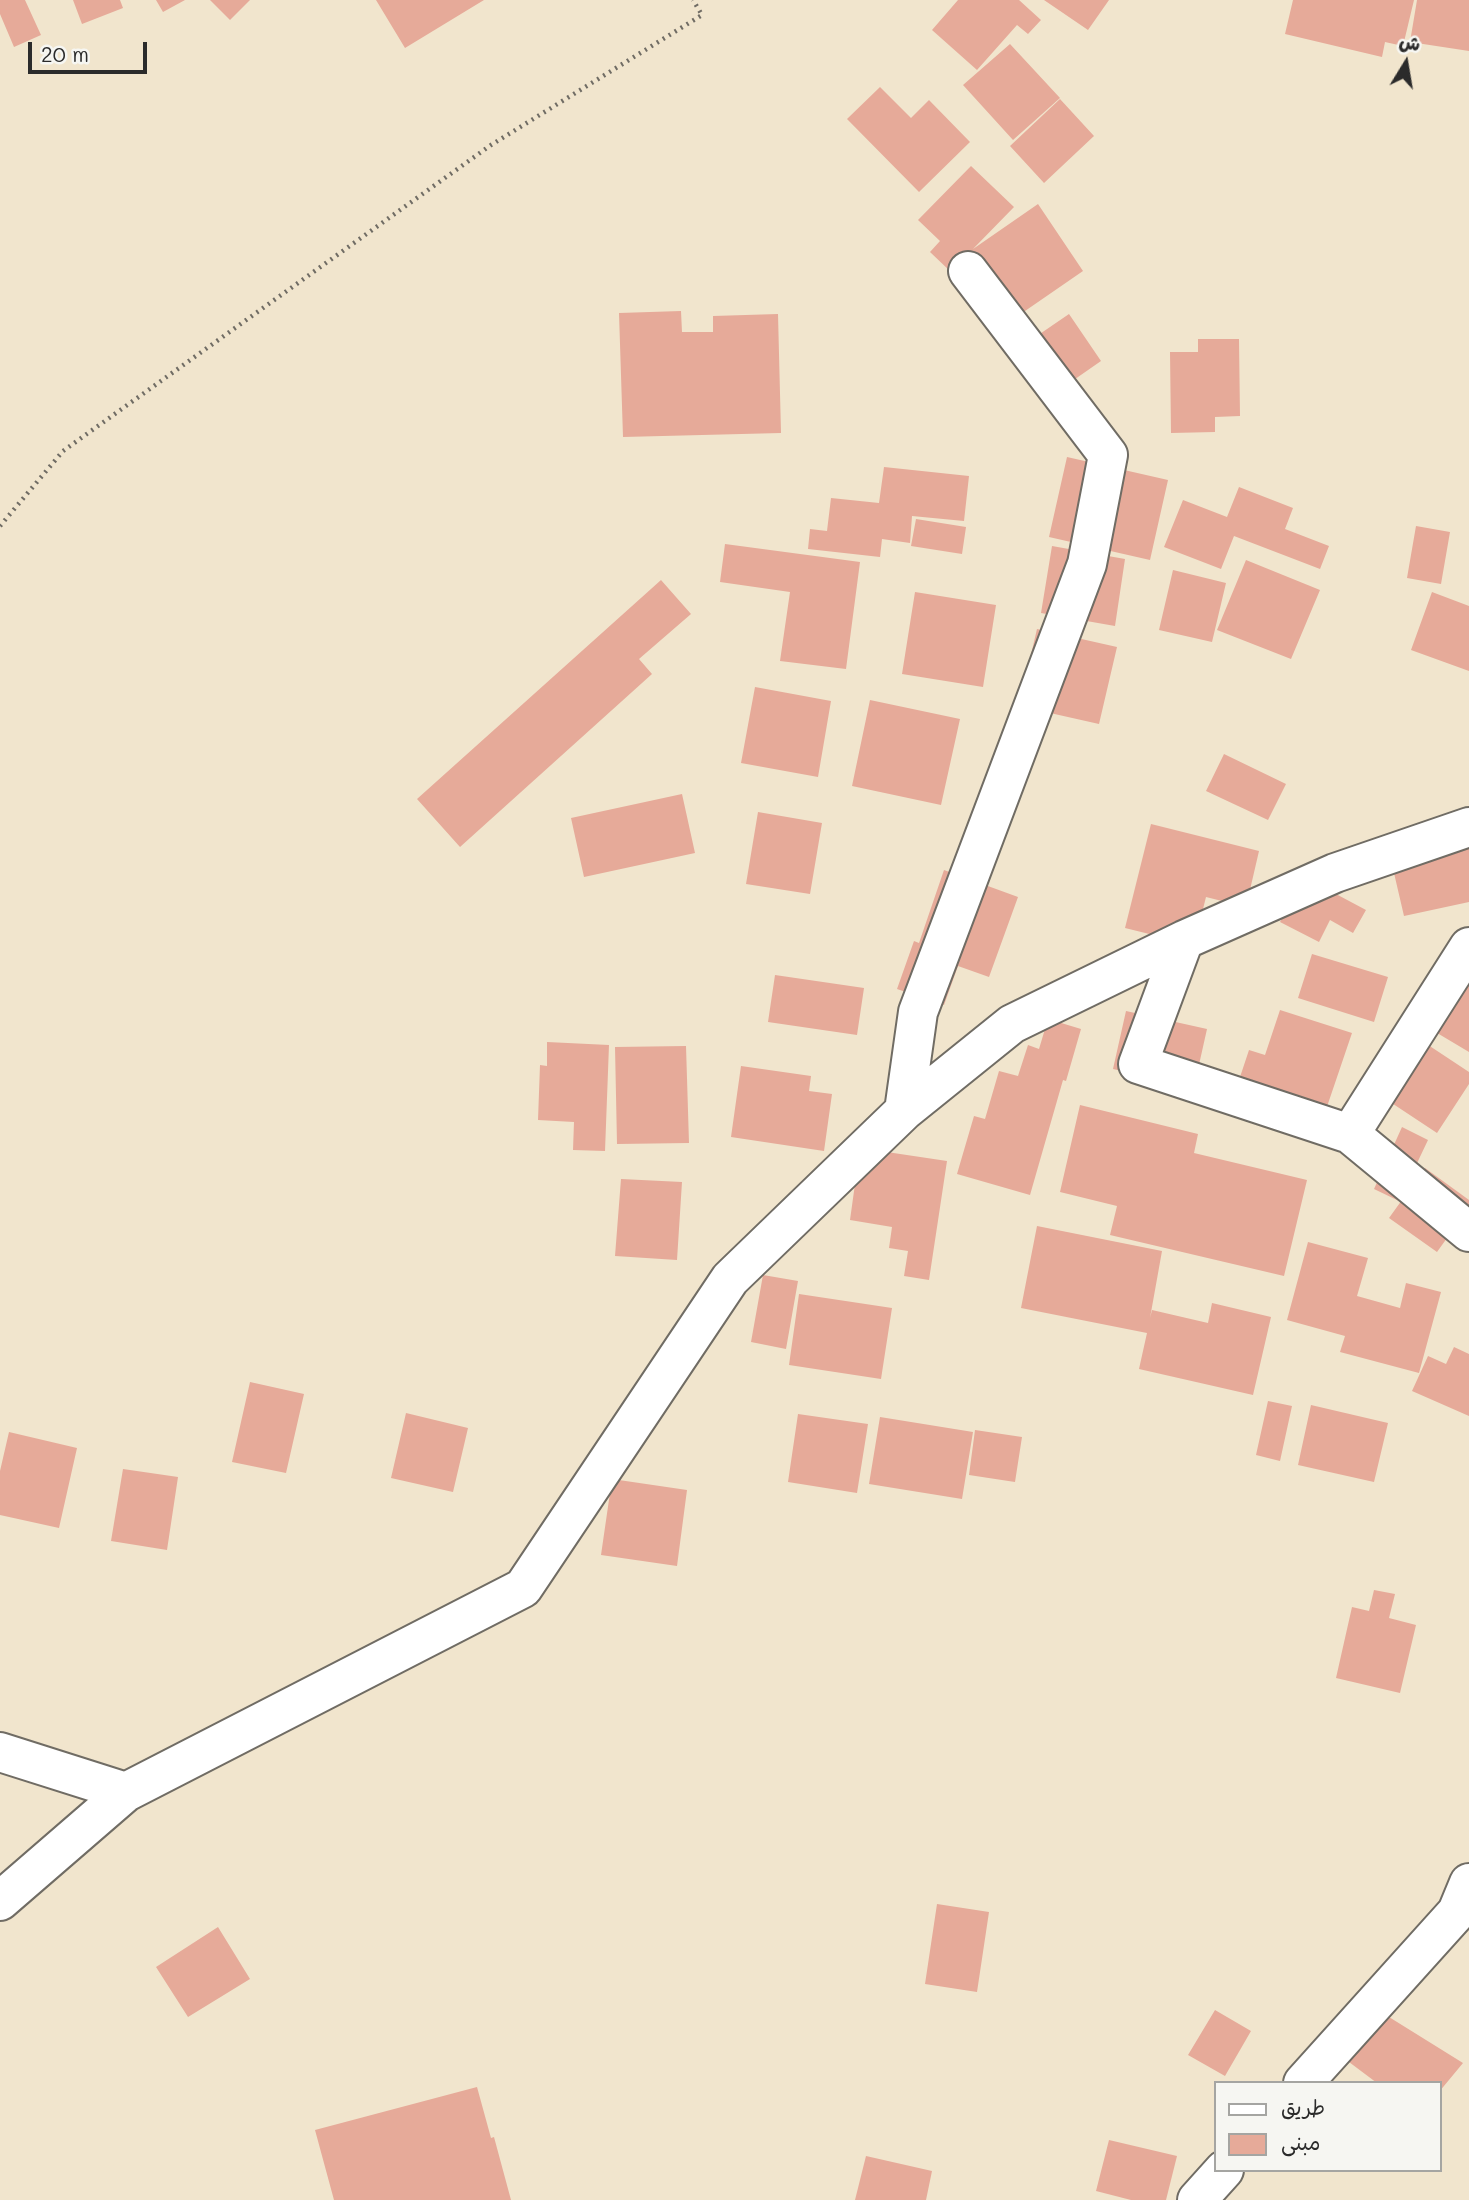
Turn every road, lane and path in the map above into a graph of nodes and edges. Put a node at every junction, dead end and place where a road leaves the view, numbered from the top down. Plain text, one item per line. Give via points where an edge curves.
1 (693, 0) edge
2 (968, 271) dead end
3 (0, 526) edge
4 (1469, 827) edge
5 (1184, 940) junction
6 (1469, 947) edge
7 (904, 1111) junction
8 (1350, 1134) junction
9 (1469, 1232) edge
10 (0, 1752) edge
11 (126, 1792) junction
12 (1469, 1884) edge
13 (0, 1901) edge
14 (1305, 2081) edge
15 (1222, 2172) edge
16 (1197, 2200) edge

1 - 3 path via 702,15 491,145 63,451
2 - 7 street via 1108,455 1087,564 918,1012
4 - 5 street via 1335,873
5 - 7 street via 1012,1024
5 - 8 street via 1138,1064
6 - 8 street
7 - 11 street via 730,1279 523,1588
8 - 9 street
10 - 11 street
11 - 13 street
12 - 14 street via 1457,1912
15 - 16 street

